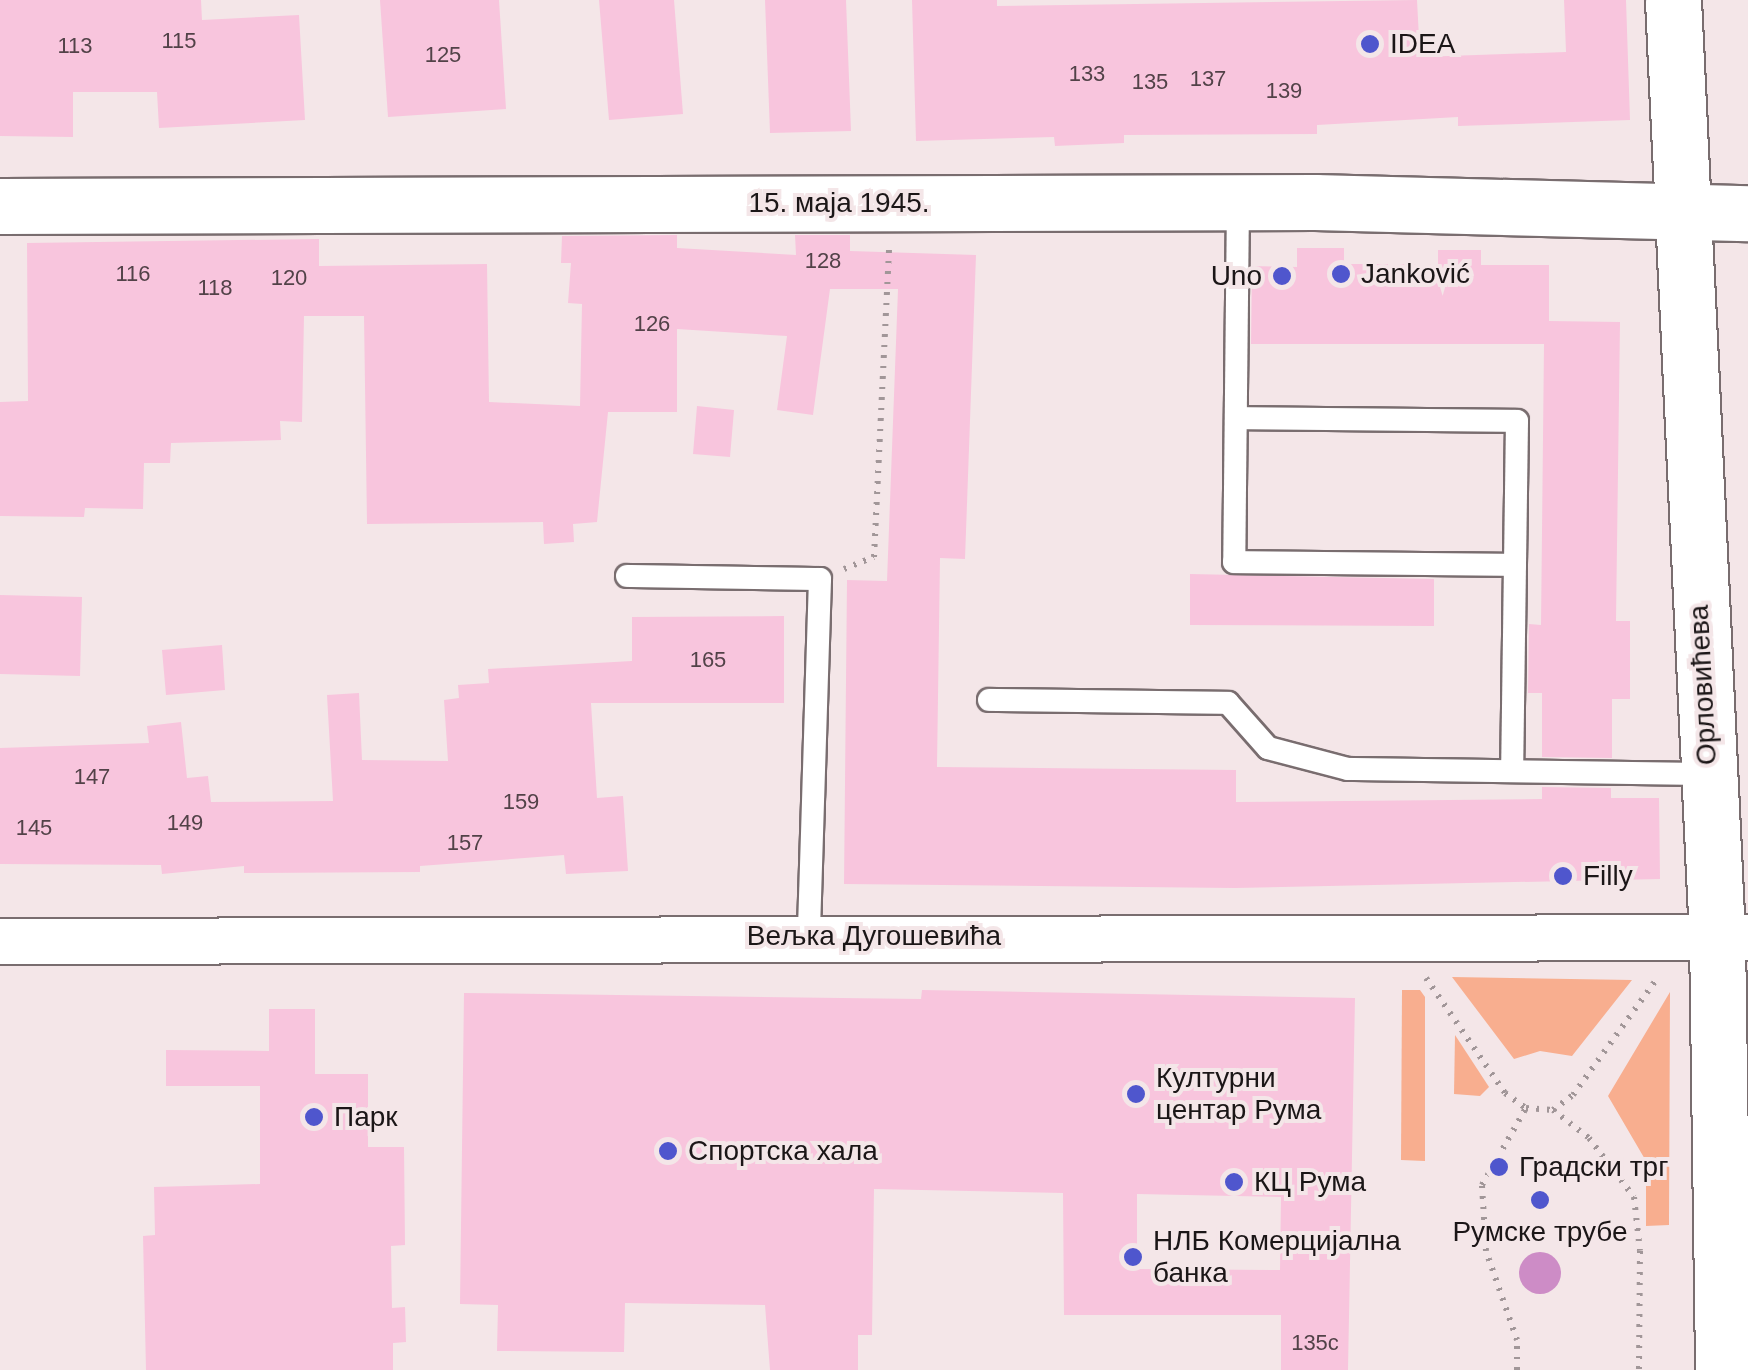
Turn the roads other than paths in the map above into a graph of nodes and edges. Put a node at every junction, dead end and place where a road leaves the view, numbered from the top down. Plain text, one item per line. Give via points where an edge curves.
1 (1673, 0) edge
2 (1238, 202) junction
3 (0, 206) edge
4 (1748, 213) edge
5 (1678, 214) junction
6 (1236, 418) junction
7 (1515, 566) junction
8 (626, 576) dead end
9 (989, 700) dead end
10 (1512, 772) junction
11 (1708, 774) junction
12 (809, 936) junction
13 (1714, 936) edge
14 (0, 941) edge
15 (1723, 1370) edge

1 - 5 street, Орловићева
2 - 3 street, 15. маја 1945.
2 - 5 street, 15. маја 1945.
2 - 6 lane
4 - 5 street, 15. маја 1945.
5 - 11 street, Орловићева
6 - 7 lane via 1234,562
6 - 7 lane via 1517,421
7 - 10 lane
8 - 12 lane via 820,579
9 - 10 lane via 1228,703 1268,748 1348,769
10 - 11 lane
11 - 13 street, Орловићева
12 - 13 street, Вељка Дугошевића
12 - 14 street, Вељка Дугошевића
13 - 15 street, Орловићева

